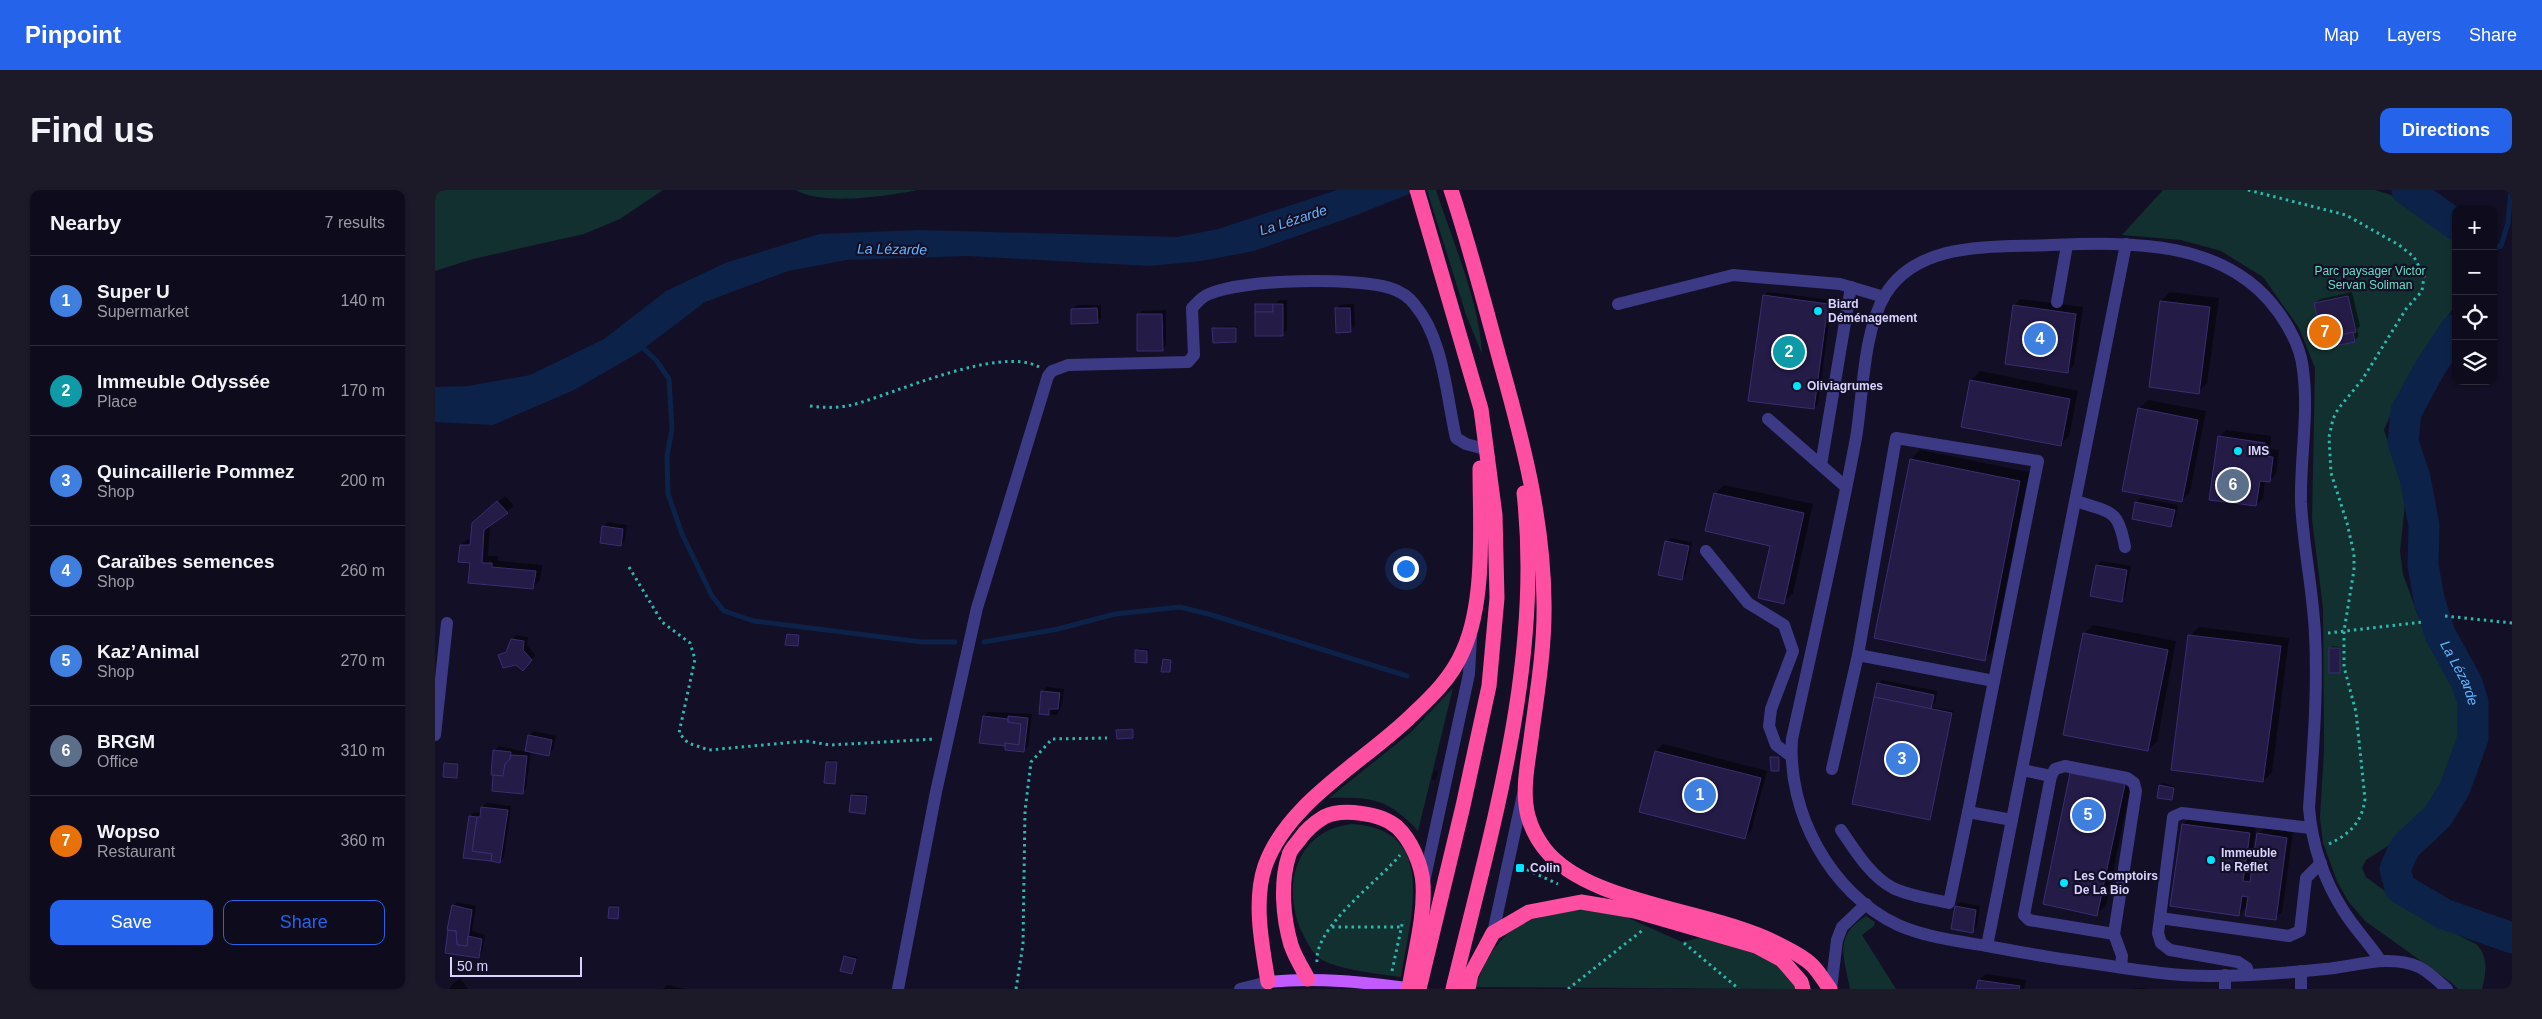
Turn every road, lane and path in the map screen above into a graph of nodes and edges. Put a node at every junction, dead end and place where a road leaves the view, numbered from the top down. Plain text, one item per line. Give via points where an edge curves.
1 (1417, 190) edge
2 (1451, 190) edge
3 (2248, 190) edge
4 (2126, 244) junction
5 (2067, 245) junction
6 (1851, 287) junction
7 (1884, 296) junction
8 (2057, 302) dead end
9 (1617, 304) dead end
10 (1050, 373) junction
11 (810, 406) dead end
12 (1481, 408) junction
13 (1514, 412) junction
14 (1768, 419) dead end
15 (1481, 448) junction
16 (1821, 465) junction
17 (1846, 487) junction
18 (2076, 501) junction
19 (2125, 548) dead end
20 (1707, 551) dead end
21 (629, 566) dead end
22 (2445, 616) dead end
23 (2423, 622) dead end
24 (447, 623) dead end
25 (2512, 623) edge
26 (1471, 630) junction
27 (2344, 631) junction
28 (2315, 634) junction
29 (1858, 655) junction
30 (1994, 681) junction
31 (435, 735) edge
32 (1107, 738) dead end
33 (948, 740) junction
34 (1791, 756) junction
35 (1833, 769) dead end
36 (2022, 770) junction
37 (2051, 776) junction
38 (1526, 780) junction
39 (1968, 812) junction
40 (2012, 820) junction
41 (2311, 828) junction
42 (1841, 830) dead end
43 (1410, 843) junction
44 (2317, 849) junction
45 (2321, 863) junction
46 (1423, 883) junction
47 (1866, 904) junction
48 (2160, 918) junction
49 (1332, 927) junction
50 (1402, 927) dead end
51 (1644, 929) dead end
52 (1493, 933) junction
53 (2115, 934) junction
54 (1987, 946) junction
55 (2380, 960) junction
56 (2121, 967) junction
57 (2301, 971) junction
58 (2248, 974) junction
59 (2225, 975) junction
60 (1308, 979) junction
61 (1324, 979) junction
62 (1268, 982) junction
63 (897, 989) edge
64 (1016, 989) edge
65 (1240, 989) edge
66 (1409, 989) edge
67 (1413, 989) edge
68 (1419, 989) edge
69 (1453, 989) edge
70 (1467, 989) edge
71 (1568, 989) edge
72 (1803, 989) edge
73 (1831, 989) edge
74 (2225, 989) edge
75 (2301, 989) edge
76 (2447, 989) edge

1 - 12 highway
2 - 13 highway via 1469,244
3 - 27 path via 2346,215 2399,245 2414,257 2424,276 2422,291 2406,309 2330,427 2328,454 2331,473 2354,554
4 - 5 street
4 - 18 street
4 - 28 street via 2184,252 2225,264 2266,294 2299,348 2306,406 2301,500
5 - 7 street via 1938,254 1901,272
5 - 8 street
6 - 7 street
6 - 9 street via 1733,275
6 - 16 street
7 - 17 street via 1872,326
10 - 11 path via 1035,365 1011,362 969,367 851,405
10 - 15 street via 1068,365 1188,362 1194,355 1192,308 1200,298 1224,288 1291,282 1348,282 1389,287 1403,293 1415,304 1429,326 1456,438
10 - 33 street via 977,608
12 - 15 highway
12 - 68 highway via 1495,514 1497,588 1489,686
13 - 38 highway via 1531,479 1540,533 1544,603 1539,679
13 - 69 highway via 1528,531 1528,600 1516,716
14 - 16 street
15 - 26 highway via 1477,598
16 - 17 street
17 - 34 street
18 - 19 street via 2112,513 2120,521
18 - 36 street
20 - 34 street via 1748,603 1784,625 1793,650 1771,709 1769,726 1776,745
21 - 33 path via 662,622 690,643 695,659 679,733 688,743 709,750 806,741 830,745
22 - 25 path
23 - 27 path
24 - 31 street
26 - 46 street via 1469,674
26 - 62 highway via 1452,672 1436,693 1282,830 1265,866 1260,890
27 - 28 path
27 - 44 path via 2344,667 2356,712 2364,811 2351,830
28 - 41 street
29 - 30 street
29 - 30 street via 1896,438 2037,461
29 - 35 street
30 - 39 street
32 - 64 path via 1052,739 1031,762 1025,810 1023,944
33 - 63 street
34 - 47 street via 1803,814 1822,856 1847,888
36 - 37 street
36 - 40 street
37 - 53 street via 2024,914 2029,920
37 - 53 street via 2055,769 2065,766 2127,778 2134,783 2136,791
38 - 52 street
38 - 73 highway via 1528,816 1537,838 1566,870 1588,883 1736,925 1768,938 1812,965
39 - 40 street
39 - 42 street via 1949,903 1891,887 1866,865
40 - 54 street
41 - 44 street
41 - 48 street via 2176,814 2172,822
43 - 46 highway
43 - 49 path
43 - 60 highway via 1396,826 1380,818 1354,812 1326,816 1307,829 1289,854 1284,885 1291,946
44 - 45 street
45 - 48 street via 2306,878 2300,931 2295,935
45 - 55 street via 2344,910
46 - 66 highway
47 - 54 street via 1907,928
47 - 73 street via 1843,927 1837,940
48 - 58 street via 2158,938 2164,947 2238,962 2247,968
49 - 50 path
49 - 61 path via 1317,950 1317,961
51 - 71 path
52 - 70 highway via 1471,974
52 - 72 highway via 1529,912 1557,905 1595,902 1756,946 1782,960
53 - 56 street via 2122,956
54 - 56 street
55 - 57 street
55 - 76 street via 2420,968
56 - 59 street via 2171,974
57 - 58 street
57 - 75 street
58 - 59 street
59 - 74 street
60 - 61 main road
60 - 62 main road
61 - 67 main road
62 - 65 street

